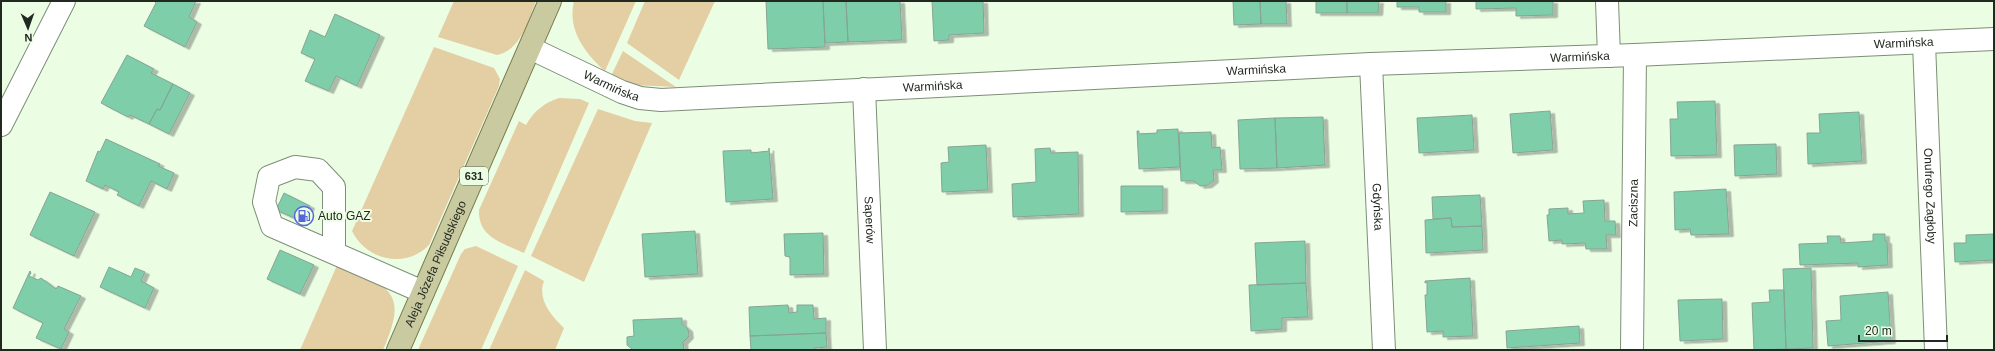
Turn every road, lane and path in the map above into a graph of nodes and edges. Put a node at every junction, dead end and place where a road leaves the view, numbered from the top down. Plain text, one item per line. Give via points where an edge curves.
1 (64, 1) edge
2 (550, 1) edge
3 (1607, 1) edge
4 (1994, 39) edge
5 (1924, 43) junction
6 (530, 48) junction
7 (1636, 55) junction
8 (1609, 56) junction
9 (1371, 64) junction
10 (864, 89) junction
11 (1, 125) edge
12 (334, 253) dead end
13 (423, 292) junction
14 (398, 350) edge
15 (875, 350) edge
16 (1384, 350) edge
17 (1632, 350) edge
18 (1936, 350) edge

1 - 11 street
2 - 6 main road, Aleja Józefa Piłsudskiego / 631
3 - 8 street
4 - 5 street, Warmińska
5 - 7 street, Warmińska
5 - 18 street, Onufrego Zagłoby
6 - 10 street, Warmińska via 640,98 668,100
6 - 13 main road, Aleja Józefa Piłsudskiego / 631
7 - 8 street, Warmińska
7 - 17 street, Zaciszna
8 - 9 street, Warmińska
9 - 10 street, Warmińska
9 - 16 street, Gdyńska
10 - 15 street, Saperów
12 - 13 street
13 - 14 main road, Aleja Józefa Piłsudskiego / 631

